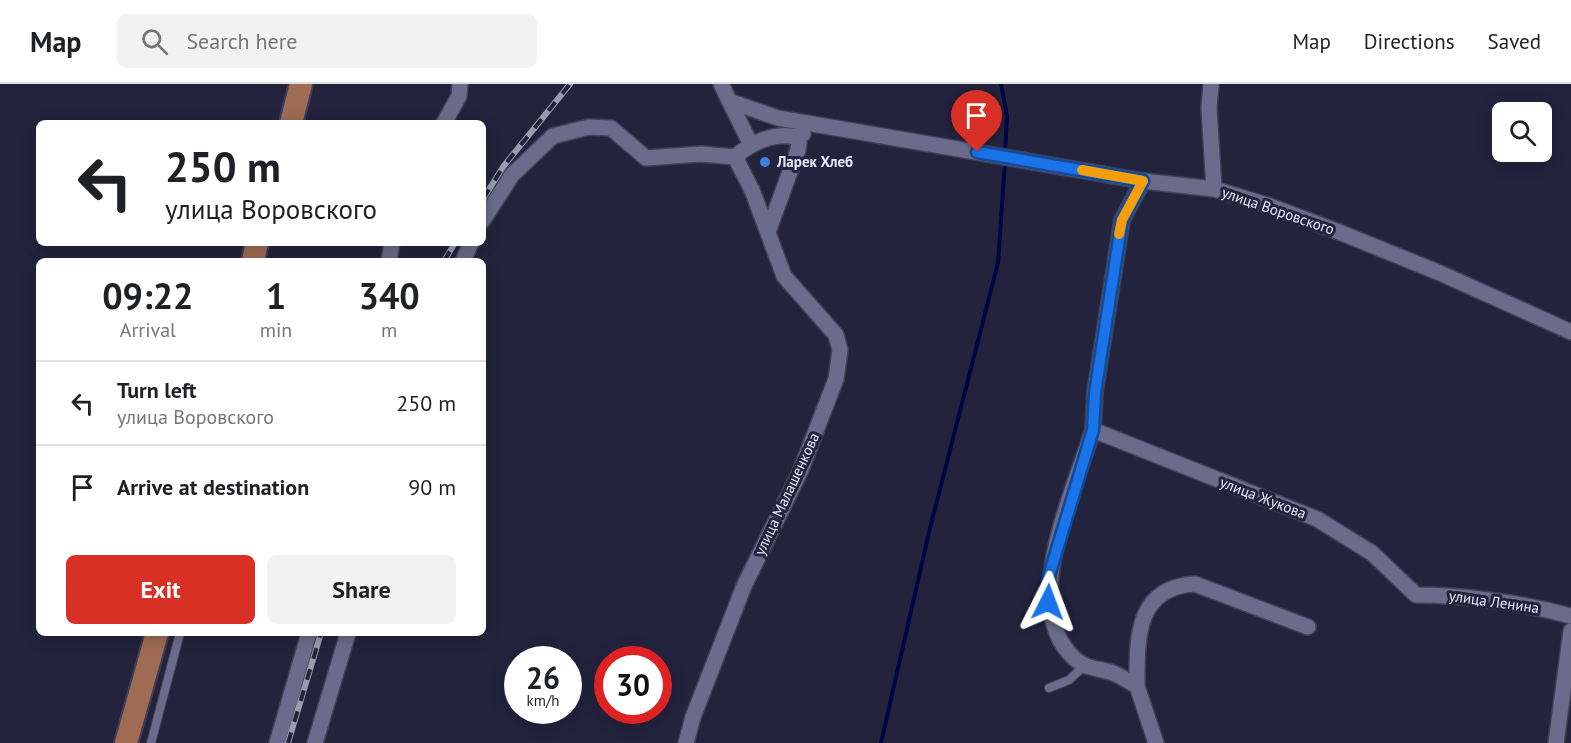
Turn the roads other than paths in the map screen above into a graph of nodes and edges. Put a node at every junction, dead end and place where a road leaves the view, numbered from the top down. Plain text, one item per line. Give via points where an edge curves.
1 (301, 84) edge
2 (460, 84) edge
3 (721, 84) edge
4 (1211, 84) edge
5 (729, 101) junction
6 (292, 120) edge
7 (446, 120) edge
8 (825, 125) junction
9 (796, 136) junction
10 (750, 143) junction
11 (735, 157) junction
12 (1143, 181) junction
13 (1214, 189) junction
14 (486, 215) edge
15 (768, 232) junction
16 (1571, 332) edge
17 (1093, 430) junction
18 (1416, 595) joint
19 (1571, 616) edge
20 (1308, 627) dead end
21 (1571, 631) edge
22 (156, 636) edge
23 (179, 636) edge
24 (308, 636) edge
25 (347, 636) edge
26 (1084, 666) junction
27 (1137, 686) junction
28 (1049, 688) dead end
29 (126, 743) edge
30 (152, 743) edge
31 (277, 743) edge
32 (315, 743) edge
33 (686, 743) edge
34 (1156, 743) edge
35 (1556, 743) edge

1 - 6 main road
2 - 7 street via 459,96
3 - 5 street
4 - 13 street
5 - 8 street, улица Воровского via 778,118
5 - 10 street
8 - 9 street
8 - 12 street, улица Воровского
9 - 10 street
9 - 15 street via 798,150
10 - 11 street
11 - 14 street via 701,154 646,158 611,128 589,127 553,136 512,175
11 - 15 street, улица Малашенкова
12 - 13 street, улица Воровского
12 - 17 street via 1122,220 1095,393
13 - 16 street, улица Воровского via 1339,232
15 - 33 street, улица Малашенкова via 784,276 836,335 840,350 836,379 800,472 744,586
17 - 18 street, улица Жукова via 1317,519 1372,553
17 - 26 street via 1049,576 1048,602 1053,626 1073,658
18 - 19 street, улица Ленина via 1452,595 1543,608
20 - 27 street via 1195,584 1177,585 1166,589 1143,621 1137,639
21 - 35 street
22 - 29 main road
23 - 30 lane
24 - 31 street
25 - 32 street
26 - 27 street via 1114,673
26 - 28 lane via 1069,680
27 - 34 street

